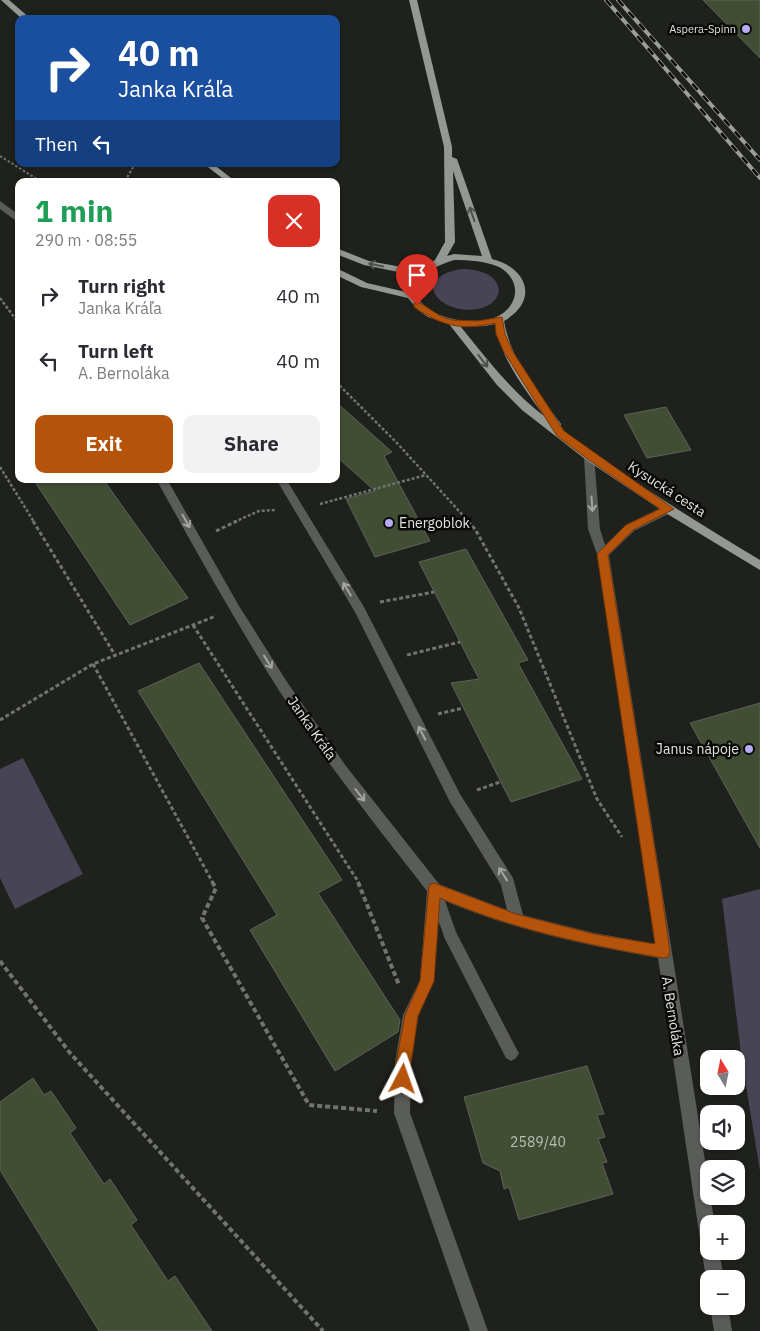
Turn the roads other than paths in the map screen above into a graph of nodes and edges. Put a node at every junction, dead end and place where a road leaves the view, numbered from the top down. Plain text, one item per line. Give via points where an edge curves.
1 (5, 0) edge
2 (413, 0) edge
3 (22, 15) edge
4 (448, 147) junction
5 (212, 167) edge
6 (227, 178) edge
7 (0, 204) edge
8 (15, 217) edge
9 (340, 253) edge
10 (440, 260) junction
11 (488, 260) junction
12 (340, 273) edge
13 (418, 273) junction
14 (412, 296) junction
15 (499, 319) junction
16 (453, 323) junction
17 (561, 433) junction
18 (589, 456) junction
19 (164, 483) edge
20 (283, 483) edge
21 (668, 509) junction
22 (602, 554) junction
23 (760, 566) edge
24 (434, 889) junction
25 (516, 920) junction
26 (663, 952) junction
27 (511, 1053) dead end
28 (705, 1215) edge
29 (720, 1315) edge
30 (479, 1331) edge
31 (723, 1331) edge

1 - 3 main road
2 - 4 main road
4 - 10 main road via 450,242
11 -> 4 main road
5 - 6 main road
7 - 8 street
13 -> 9 main road via 367,263
10 - 11 main road via 471,257
10 - 13 main road
11 - 15 main road via 513,274 522,293 511,312
12 - 14 main road via 364,285
13 - 14 main road via 412,284
14 - 16 main road via 426,313
15 - 16 main road via 477,324
15 - 17 main road, Kysucká cesta via 500,334 508,352
16 -> 17 main road, Kysucká cesta via 507,390
17 - 18 main road, Kysucká cesta
18 - 21 main road, Kysucká cesta
18 -> 22 street, A. Bernoláka via 594,529
19 -> 24 street, Janka Kráľa via 235,609 285,689 341,770
25 -> 20 street via 508,883 455,798 357,606
21 - 22 street via 630,528
21 - 23 main road, Kysucká cesta
22 - 26 street, A. Bernoláka
24 - 25 street, Janka Kráľa
24 - 27 street via 450,934
24 - 30 street via 427,981 412,1015 403,1062 402,1113
25 - 26 street, Janka Kráľa via 594,940
26 - 28 street, A. Bernoláka
29 - 31 street

